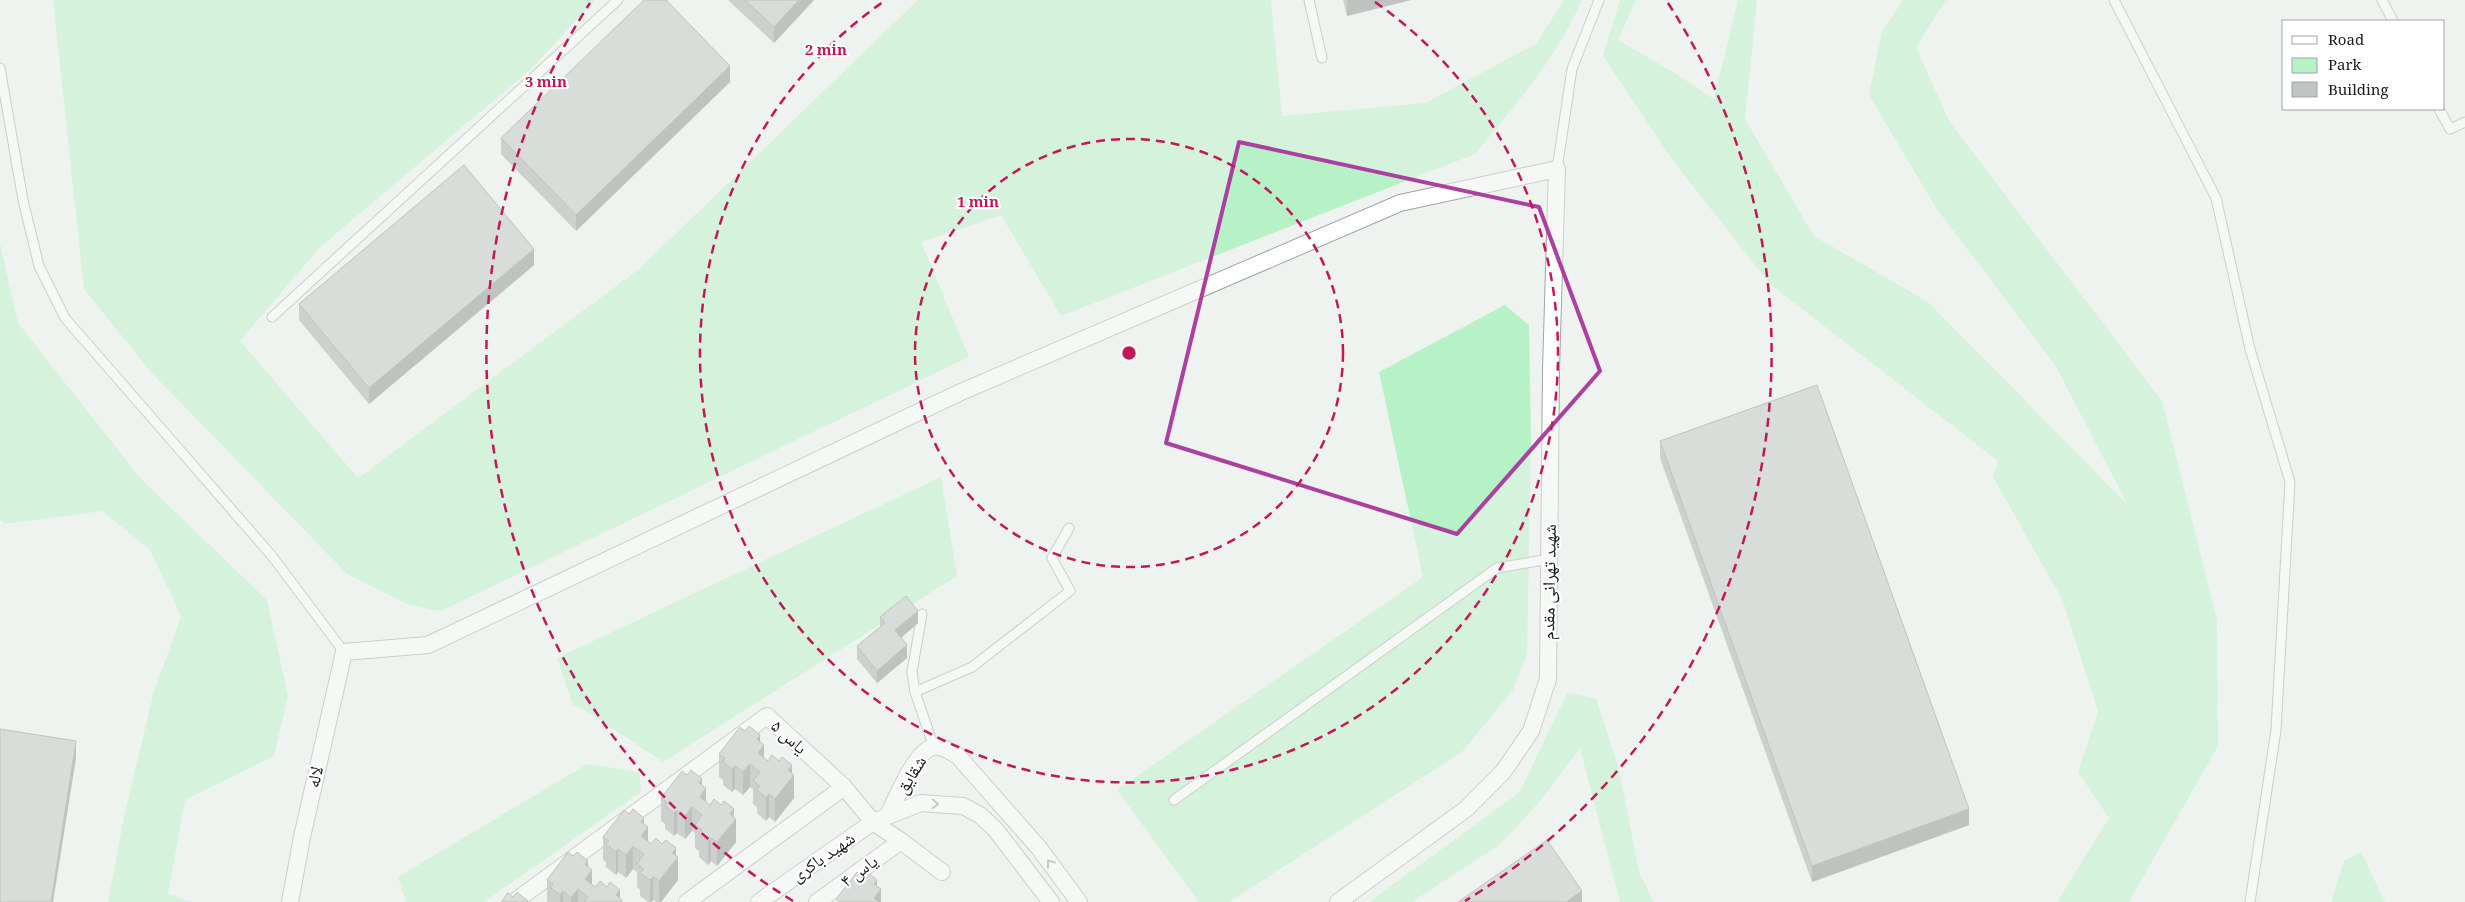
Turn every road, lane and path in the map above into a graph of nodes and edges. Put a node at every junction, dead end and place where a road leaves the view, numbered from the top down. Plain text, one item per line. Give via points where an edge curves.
1 (618, 0) edge
2 (1309, 0) edge
3 (1599, 0) edge
4 (2114, 0) edge
5 (2382, 0) edge
6 (2392, 20) edge
7 (1322, 58) dead end
8 (0, 68) edge
9 (2440, 110) edge
10 (2465, 122) edge
11 (1557, 169) junction
12 (272, 317) dead end
13 (1069, 528) dead end
14 (1550, 559) junction
15 (922, 614) dead end
16 (344, 652) junction
17 (915, 692) junction
18 (934, 747) junction
19 (844, 787) junction
20 (1174, 800) dead end
21 (888, 815) junction
22 (873, 822) junction
23 (901, 840) junction
24 (942, 872) dead end
25 (290, 902) edge
26 (514, 902) edge
27 (687, 902) edge
28 (759, 902) edge
29 (817, 902) edge
30 (1051, 902) edge
31 (1079, 902) edge
32 (1338, 902) edge
33 (2250, 902) edge

1 - 12 lane
2 - 7 lane
3 - 11 lane via 1572,70
4 - 33 lane via 2216,198 2250,349 2290,482 2276,730
5 - 6 lane
8 - 16 lane via 22,200 39,266 65,318 272,556
9 - 10 lane via 2450,129
11 - 14 street, شهید تهرانی مقدم
11 - 16 street via 1400,203 961,392 428,645
13 - 17 lane via 1052,558 1070,591 972,667
14 - 20 lane via 1497,568
14 - 32 street, شهید تهرانی مقدم via 1548,680 1530,732 1503,772 1466,809
15 - 17 lane via 912,672
16 - 25 street, لاله
17 - 18 lane
18 - 21 street, شقایق via 916,760
31 -> 18 street, شقایق via 1039,848 958,756
19 - 22 street, یاس ۵
19 - 26 street, یاس ۵ via 766,716
19 - 27 street
21 - 22 street, شهید باکری
21 -> 30 street, شقایق via 921,803 963,806 980,815 995,829
22 - 23 street, یاس ۴
22 - 28 street, شهید باکری
23 - 24 street, یاس ۴
23 - 29 street, یاس ۴

